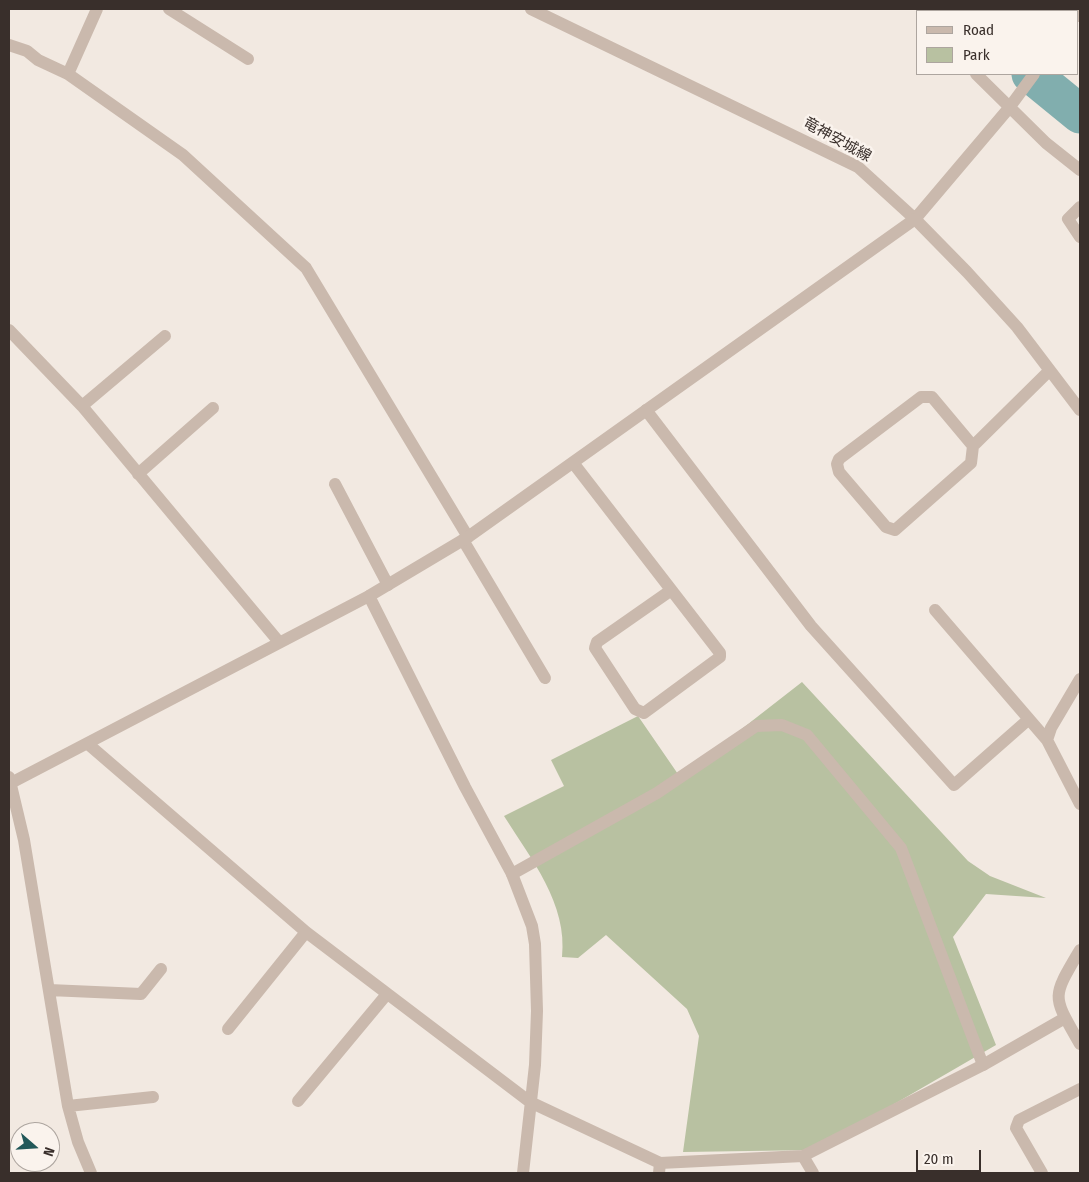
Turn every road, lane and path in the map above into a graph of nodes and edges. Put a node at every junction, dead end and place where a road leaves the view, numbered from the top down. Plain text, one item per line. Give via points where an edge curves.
1 (97, 9) edge
2 (169, 9) edge
3 (531, 9) edge
4 (9, 45) edge
5 (248, 59) dead end
6 (68, 74) junction
7 (977, 75) edge
8 (1033, 75) edge
9 (1012, 104) junction
10 (1080, 170) edge
11 (1080, 206) edge
12 (916, 219) junction
13 (1080, 237) edge
14 (9, 330) edge
15 (165, 336) dead end
16 (1049, 371) junction
17 (82, 406) junction
18 (213, 408) dead end
19 (646, 410) junction
20 (1080, 410) edge
21 (973, 446) junction
22 (574, 464) junction
23 (138, 474) junction
24 (335, 484) dead end
25 (466, 539) junction
26 (388, 585) junction
27 (670, 591) junction
28 (369, 596) junction
29 (934, 610) dead end
30 (279, 642) junction
31 (545, 678) dead end
32 (1080, 679) edge
33 (1029, 719) junction
34 (1047, 740) junction
35 (88, 744) junction
36 (9, 781) edge
37 (1080, 804) edge
38 (512, 874) junction
39 (306, 932) junction
40 (1080, 950) edge
41 (161, 969) dead end
42 (50, 990) junction
43 (387, 994) junction
44 (1065, 1018) junction
45 (228, 1029) dead end
46 (1080, 1044) edge
47 (983, 1065) junction
48 (1080, 1089) edge
49 (153, 1097) dead end
50 (298, 1101) dead end
51 (530, 1102) junction
52 (68, 1106) junction
53 (803, 1156) junction
54 (659, 1168) edge
55 (91, 1173) edge
56 (523, 1173) edge
57 (813, 1173) edge
58 (1042, 1173) edge

1 - 6 street
2 - 5 street
3 - 12 street, 竜神安城線 via 858,167
4 - 6 street via 27,51
6 - 25 street via 183,155 306,268
7 - 9 street
8 - 9 street
9 - 10 street via 1046,143
9 - 12 street
11 - 13 street via 1068,219
12 - 16 street, 竜神安城線 via 1017,326
12 - 19 street
14 - 17 street
15 - 17 street
16 - 20 street, 竜神安城線
16 - 21 street
17 - 23 street
18 - 23 street
19 - 22 street
19 - 33 street via 811,626 954,785
21 - 21 street via 971,463 894,530 886,526 839,472 837,464 921,397 932,397
22 - 25 street
22 - 27 street
23 - 30 street
24 - 26 street
25 - 26 street
25 - 31 street
26 - 28 street
27 - 27 street via 720,657 644,712 635,709 596,648 597,642
28 - 30 street
28 - 38 street
29 - 33 street
30 - 35 street
32 - 34 street
33 - 34 street
34 - 37 street
35 - 36 street
35 - 39 street
36 - 42 street via 24,840
38 - 47 street via 657,793 756,726 782,725 806,736 901,848
38 - 51 street via 532,926 535,944 537,1011
39 - 43 street
39 - 45 street
40 - 44 street via 1059,986 1057,997
41 - 42 street via 141,994
42 - 52 street
43 - 50 street
43 - 51 street
44 - 46 street
44 - 47 street
47 - 53 street
48 - 58 street via 1019,1120 1016,1128
49 - 52 street
51 - 54 street
51 - 56 street
52 - 55 street
53 - 54 street
53 - 57 street

